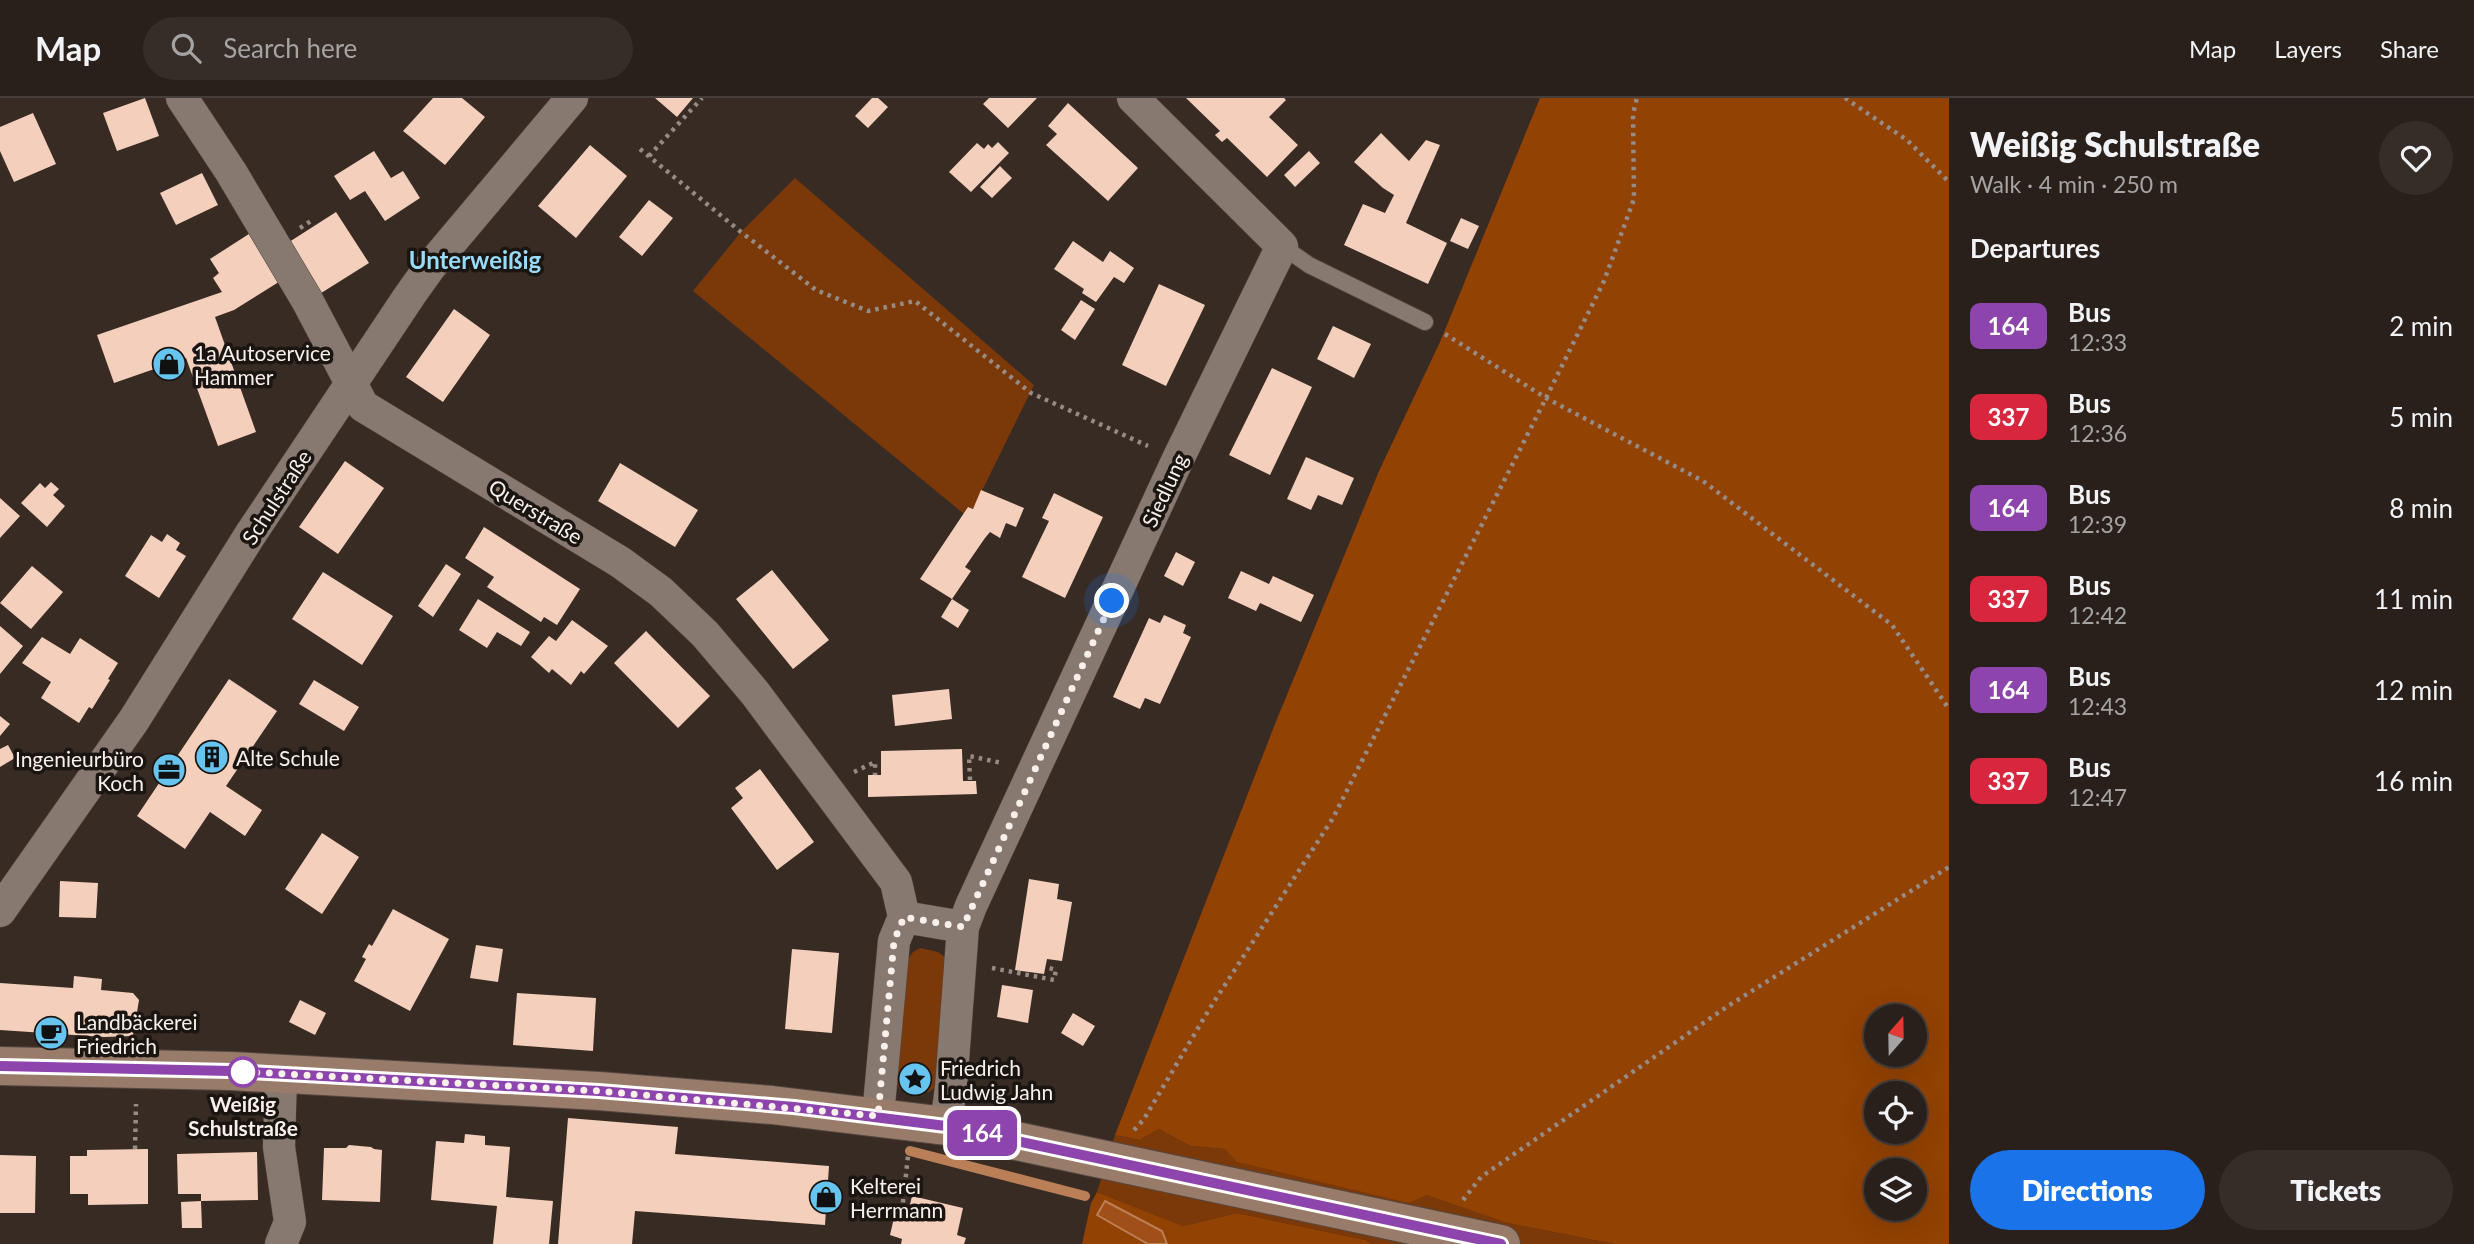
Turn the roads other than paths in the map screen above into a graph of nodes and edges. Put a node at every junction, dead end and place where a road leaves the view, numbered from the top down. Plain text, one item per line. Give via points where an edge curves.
1 (182, 98) edge
2 (572, 98) edge
3 (1133, 98) edge
4 (1282, 246) junction
5 (1425, 322) road end
6 (353, 382) junction
7 (2, 904) edge
8 (904, 917) junction
9 (963, 927) junction
10 (0, 1066) edge
11 (281, 1074) junction
12 (878, 1116) junction
13 (946, 1126) junction
14 (281, 1244) edge
15 (1501, 1244) edge

1 - 6 street, Querstraße via 231,172
2 - 6 street, Schulstraße via 430,267
3 - 4 street
4 - 5 lane via 1309,265
4 - 9 street, Siedlung via 1178,459
6 - 7 street, Schulstraße via 134,720
6 - 8 street, Querstraße via 363,406 620,562 696,625 755,693 896,882
8 - 9 street
8 - 12 street via 894,941
9 - 13 street, Siedlung
10 - 11 street
11 - 12 street via 599,1091
11 - 14 street via 279,1147 290,1222
12 - 13 street
13 - 15 street via 1127,1149 1438,1232

